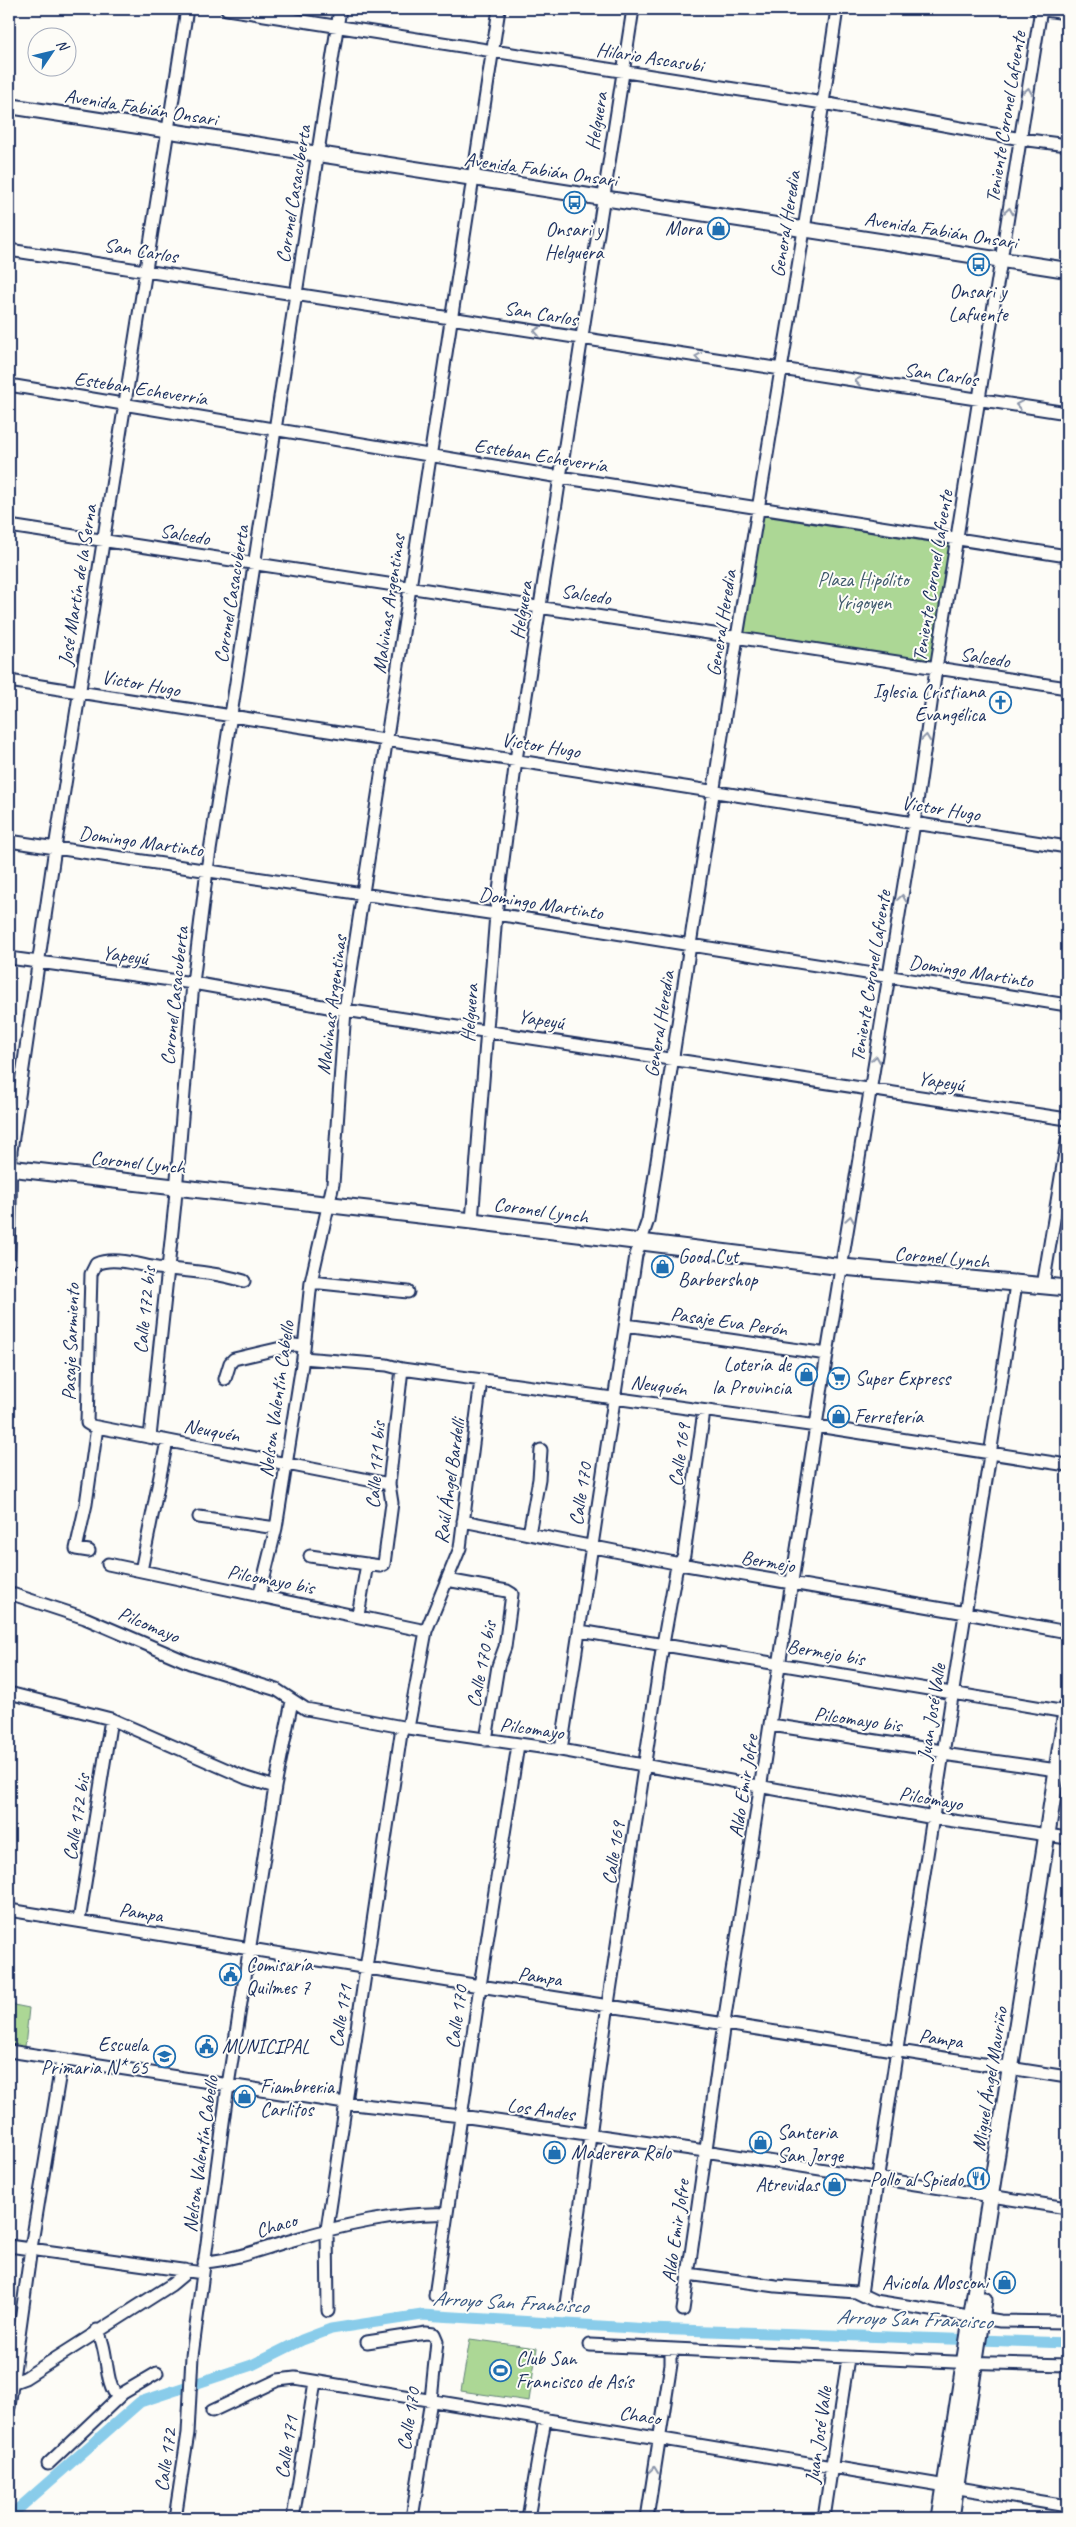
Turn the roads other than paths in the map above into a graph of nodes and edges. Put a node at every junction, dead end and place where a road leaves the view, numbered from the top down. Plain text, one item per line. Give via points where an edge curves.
1 (187, 9) edge
2 (227, 9) edge
3 (340, 9) edge
4 (499, 9) edge
5 (633, 9) edge
6 (837, 9) edge
7 (1037, 9) edge
8 (1041, 9) edge
9 (1067, 13) edge
10 (337, 27) junction
11 (492, 51) junction
12 (623, 71) junction
13 (823, 103) junction
14 (9, 106) edge
15 (167, 132) junction
16 (1021, 139) junction
17 (1067, 145) edge
18 (318, 155) junction
19 (472, 180) junction
20 (603, 198) junction
21 (804, 230) junction
22 (9, 250) edge
23 (1001, 260) junction
24 (145, 270) junction
25 (1067, 270) edge
26 (297, 294) junction
27 (451, 317) junction
28 (581, 339) junction
29 (781, 369) junction
30 (9, 385) edge
31 (980, 398) junction
32 (124, 404) junction
33 (1067, 413) edge
34 (276, 429) junction
35 (430, 455) junction
36 (560, 477) junction
37 (759, 508) junction
38 (9, 526) edge
39 (957, 539) junction
40 (104, 540) junction
41 (1067, 556) edge
42 (253, 564) junction
43 (409, 587) junction
44 (541, 606) junction
45 (737, 637) junction
46 (936, 669) junction
47 (9, 681) edge
48 (1067, 688) edge
49 (80, 692) junction
50 (231, 718) junction
51 (387, 741) junction
52 (516, 760) junction
53 (714, 791) junction
54 (914, 823) junction
55 (9, 841) edge
56 (1067, 847) edge
57 (55, 848) junction
58 (207, 870) junction
59 (364, 895) junction
60 (496, 914) junction
61 (690, 946) junction
62 (9, 958) edge
63 (38, 963) junction
64 (889, 977) junction
65 (193, 983) junction
66 (1067, 1005) edge
67 (345, 1010) junction
68 (487, 1030) junction
69 (672, 1058) junction
70 (871, 1089) junction
71 (1067, 1119) edge
72 (1067, 1141) edge
73 (10, 1168) edge
74 (176, 1186) junction
75 (329, 1206) junction
76 (472, 1221) junction
77 (640, 1243) junction
78 (9, 1262) edge
79 (167, 1268) junction
80 (842, 1268) junction
81 (244, 1281) dead end
82 (311, 1282) junction
83 (1016, 1284) junction
84 (1043, 1286) junction
85 (1067, 1288) edge
86 (408, 1292) dead end
87 (626, 1326) junction
88 (303, 1346) junction
89 (827, 1354) junction
90 (303, 1358) junction
91 (402, 1369) junction
92 (225, 1379) dead end
93 (481, 1380) junction
94 (614, 1398) junction
95 (704, 1411) junction
96 (92, 1425) junction
97 (818, 1426) junction
98 (150, 1437) junction
99 (167, 1441) junction
100 (541, 1450) dead end
101 (991, 1453) junction
102 (287, 1463) junction
103 (1067, 1465) edge
104 (389, 1484) junction
105 (199, 1518) dead end
106 (463, 1522) junction
107 (276, 1528) junction
108 (529, 1534) junction
109 (592, 1545) junction
110 (89, 1551) dead end
111 (310, 1556) dead end
112 (108, 1564) dead end
113 (367, 1564) junction
114 (680, 1564) junction
115 (141, 1571) junction
116 (447, 1580) junction
117 (793, 1584) junction
118 (9, 1593) edge
119 (259, 1597) junction
120 (966, 1612) junction
121 (358, 1615) junction
122 (426, 1631) junction
123 (580, 1631) junction
124 (1067, 1632) edge
125 (663, 1644) junction
126 (780, 1663) junction
127 (953, 1692) junction
128 (9, 1693) edge
129 (292, 1701) junction
130 (1067, 1709) edge
131 (111, 1719) junction
132 (771, 1726) junction
133 (405, 1728) junction
134 (486, 1740) junction
135 (518, 1745) junction
136 (561, 1750) junction
137 (942, 1752) junction
138 (645, 1766) junction
139 (1062, 1770) edge
140 (275, 1786) junction
141 (762, 1786) junction
142 (934, 1818) junction
143 (1057, 1837) edge
144 (9, 1910) edge
145 (79, 1921) junction
146 (251, 1948) junction
147 (366, 1967) junction
148 (480, 1986) junction
149 (608, 2004) junction
150 (724, 2023) junction
151 (897, 2050) junction
152 (9, 2051) edge
153 (62, 2060) junction
154 (1015, 2068) junction
155 (1067, 2077) edge
156 (228, 2086) junction
157 (345, 2103) junction
158 (461, 2116) junction
159 (591, 2135) junction
160 (705, 2151) junction
161 (877, 2178) junction
162 (996, 2196) junction
163 (1067, 2208) edge
164 (447, 2214) junction
165 (327, 2230) junction
166 (9, 2246) edge
167 (31, 2248) junction
168 (204, 2267) junction
169 (185, 2270) junction
170 (688, 2274) junction
171 (861, 2294) junction
172 (435, 2296) dead end
173 (567, 2304) dead end
174 (683, 2310) dead end
175 (328, 2311) dead end
176 (976, 2319) junction
177 (1067, 2322) edge
178 (98, 2330) junction
179 (367, 2342) dead end
180 (590, 2345) dead end
181 (671, 2350) junction
182 (848, 2358) junction
183 (971, 2360) junction
184 (1067, 2365) edge
185 (157, 2373) dead end
186 (14, 2382) junction
187 (315, 2382) junction
188 (118, 2397) junction
189 (431, 2400) junction
190 (189, 2406) joint
191 (9, 2407) edge
192 (212, 2411) dead end
193 (545, 2419) junction
194 (659, 2437) junction
195 (48, 2464) dead end
196 (833, 2466) junction
197 (951, 2486) junction
198 (1067, 2506) edge
199 (175, 2518) edge
200 (293, 2518) edge
201 (412, 2518) edge
202 (528, 2518) edge
203 (647, 2518) edge
204 (824, 2518) edge
205 (940, 2518) edge
206 (951, 2518) edge

1 - 15 street, José Martín de la Serna
2 - 10 street, Hilario Ascasubi
3 - 10 street, Coronel Casacuberta
4 - 11 street, Malvinas Argentinas
5 - 12 street, Helguera
6 - 13 street, General Heredia
7 - 8 street
8 - 9 street
16 -> 8 street, Teniente Coronel Lafuente
10 - 11 street, Hilario Ascasubi
10 - 18 street, Coronel Casacuberta
11 - 12 street, Hilario Ascasubi
11 - 19 street, Malvinas Argentinas
12 - 13 street, Hilario Ascasubi
12 - 20 street, Helguera
13 - 16 street, Hilario Ascasubi
13 - 21 street, General Heredia
14 - 15 street, Avenida Fabián Onsari
15 - 18 street, Avenida Fabián Onsari
15 - 24 street, José Martín de la Serna
16 - 17 street, Hilario Ascasubi
23 -> 16 street, Teniente Coronel Lafuente
18 - 19 street, Avenida Fabián Onsari
18 - 26 street, Coronel Casacuberta
19 - 20 street, Avenida Fabián Onsari
19 - 27 street, Malvinas Argentinas
20 - 21 street, Avenida Fabián Onsari
20 - 28 street, Helguera
21 - 23 street, Avenida Fabián Onsari
21 - 29 street, General Heredia
22 - 24 street, San Carlos
23 - 25 street, Avenida Fabián Onsari
23 - 31 street, Teniente Coronel Lafuente
24 - 26 street, San Carlos
24 - 32 street, José Martín de la Serna
26 - 27 street, San Carlos
26 - 34 street, Coronel Casacuberta
28 -> 27 street, San Carlos
27 - 35 street, Malvinas Argentinas
29 -> 28 street, San Carlos
28 - 36 street, Helguera
31 -> 29 street, San Carlos
29 - 37 street, General Heredia
30 - 32 street, Esteban Echeverría
33 -> 31 street, San Carlos
31 - 39 street, Teniente Coronel Lafuente
32 - 34 street, Esteban Echeverría
32 - 40 street, José Martín de la Serna
34 - 35 street, Esteban Echeverría
34 - 42 street, Coronel Casacuberta
35 - 36 street, Esteban Echeverría
35 - 43 street, Malvinas Argentinas
36 - 37 street, Esteban Echeverría
36 - 44 street, Helguera
37 - 39 street, Esteban Echeverría
37 - 45 street, General Heredia
38 - 40 street, Salcedo
39 - 41 street, Esteban Echeverría
39 - 46 street, Teniente Coronel Lafuente
40 - 42 street, Salcedo
40 - 49 street, José Martín de la Serna
42 - 43 street, Salcedo
42 - 50 street, Coronel Casacuberta
43 - 44 street, Salcedo
43 - 51 street, Malvinas Argentinas
44 - 45 street, Salcedo
44 - 52 street, Helguera
45 - 46 street, Salcedo
45 - 53 street, General Heredia
46 - 48 street, Salcedo
54 -> 46 street, Teniente Coronel Lafuente
47 - 49 street, Victor Hugo
49 - 50 street, Victor Hugo
49 - 57 street, José Martín de la Serna
50 - 51 street, Victor Hugo
50 - 58 street, Coronel Casacuberta
51 - 52 street, Victor Hugo
51 - 59 street, Malvinas Argentinas
52 - 53 street, Victor Hugo
52 - 60 street, Helguera
53 - 54 street, Victor Hugo
53 - 61 street, General Heredia
54 - 56 street, Victor Hugo
64 -> 54 street, Teniente Coronel Lafuente
55 - 57 street, Domingo Martinto
57 - 58 street, Domingo Martinto
57 - 63 street, José Martín de la Serna
58 - 59 street, Domingo Martinto
58 - 65 street, Coronel Casacuberta
59 - 60 street, Domingo Martinto
59 - 67 street, Malvinas Argentinas
60 - 61 street, Domingo Martinto
60 - 68 street, Helguera
61 - 64 street, Domingo Martinto
61 - 69 street, General Heredia
62 - 63 street, Yapeyú
63 - 65 street, Yapeyú
63 - 73 street, José Martín de la Serna
64 - 66 street, Domingo Martinto
70 -> 64 street, Teniente Coronel Lafuente
65 - 67 street, Yapeyú
65 - 74 street, Coronel Casacuberta
67 - 68 street, Yapeyú
67 - 75 street, Malvinas Argentinas
68 - 69 street, Yapeyú
68 - 76 street, Helguera
69 - 70 street, Yapeyú
69 - 77 street, General Heredia via 648,1220
70 - 71 street, Yapeyú
80 -> 70 street, Teniente Coronel Lafuente
72 - 84 street
73 - 74 main road, Coronel Lynch
73 - 78 street, José Martín de la Serna
74 - 75 main road, Coronel Lynch
74 - 79 street, Calle 172 bis
75 - 76 main road, Coronel Lynch
75 - 82 street, Nelson Valentín Cabello
76 - 77 main road, Coronel Lynch
77 - 80 main road, Coronel Lynch
77 - 87 street, Calle 170
79 - 81 street via 225,1275
79 - 96 street, Pasaje Sarmiento via 108,1260 96,1264 92,1274
79 - 98 street, Calle 172 bis
80 - 83 main road, Coronel Lynch
80 - 89 street, Aldo Emir Jofre
82 - 86 street
82 - 88 street, Nelson Valentín Cabello
83 - 84 main road, Coronel Lynch
83 - 101 street, Juan José Valle
84 - 85 main road, Coronel Lynch
87 - 89 street, Pasaje Eva Perón
87 - 94 street, Calle 170
88 - 90 street, Nelson Valentín Cabello
88 - 92 street via 294,1345 234,1359
89 - 97 street, Aldo Emir Jofre
90 - 91 street, Neuquén
90 - 102 street, Nelson Valentín Cabello
91 - 93 street, Neuquén
91 - 104 street, Calle 171 bis
93 - 94 street, Neuquén
93 - 106 street, Raúl Ángel Bardelli
94 - 95 street, Neuquén
94 - 109 street, Calle 170
95 - 97 street, Neuquén
95 - 114 street, Calle 169 via 684,1555
96 - 98 street, Neuquén
96 - 110 street, Pasaje Sarmiento via 86,1504 76,1549
97 - 101 street, Neuquén
97 - 117 street, Aldo Emir Jofre
98 - 99 street, Neuquén
99 - 102 street, Neuquén
99 - 115 street
100 - 108 street
101 - 103 street, Neuquén
101 - 120 street, Juan José Valle
102 - 104 street, Neuquén
102 - 107 street, Nelson Valentín Cabello
104 - 113 street, Calle 171 bis via 392,1503 384,1564
105 - 107 street
106 - 108 street, Bermejo
106 - 116 street, Raúl Ángel Bardelli via 460,1548
107 - 119 street, Nelson Valentín Cabello
108 - 109 street, Bermejo
109 - 114 street, Bermejo
109 - 123 street, Calle 170
111 - 113 street
112 - 115 street, Pilcomayo bis
113 - 121 street
114 - 117 street, Bermejo
114 - 125 street, Calle 169
115 - 119 street, Pilcomayo bis
116 - 122 street, Raúl Ángel Bardelli
116 - 134 street, Calle 170 bis via 512,1594
117 - 120 street, Bermejo
117 - 126 street, Aldo Emir Jofre
118 - 129 street, Pilcomayo via 85,1618 190,1662 278,1690
119 - 121 street, Pilcomayo bis
120 - 124 street, Bermejo
120 - 127 street, Juan José Valle
121 - 122 street, Pilcomayo bis
122 - 133 street, Raúl Ángel Bardelli
123 - 125 street, Bermejo bis
123 - 136 street, Calle 170
125 - 126 street, Bermejo bis
125 - 138 street, Calle 169
126 - 127 street, Bermejo bis
126 - 132 street, Aldo Emir Jofre
127 - 130 street, Bermejo bis
127 - 137 street, Juan José Valle
128 - 131 street
129 - 133 street, Pilcomayo via 306,1709
129 - 140 street, Nelson Valentín Cabello
130 - 139 main road, Miguel Ángel Mauriño
131 - 140 street via 246,1778
131 - 145 street, Calle 172 bis
132 - 137 street, Pilcomayo bis
132 - 141 street, Aldo Emir Jofre
133 - 134 street, Pilcomayo
133 - 147 street, Calle 171
134 - 135 street, Pilcomayo
135 - 136 street, Pilcomayo
135 - 148 street, Calle 170
136 - 138 street, Pilcomayo
137 - 139 street, Pilcomayo bis
137 - 142 street, Juan José Valle
138 - 141 street, Pilcomayo
138 - 149 street, Calle 169
139 - 143 main road, Miguel Ángel Mauriño
140 - 146 street, Nelson Valentín Cabello
141 - 142 street, Pilcomayo
141 - 150 street, Aldo Emir Jofre
142 - 143 street, Pilcomayo
142 - 151 street, Juan José Valle
143 - 154 main road, Miguel Ángel Mauriño
144 - 145 street, Pampa
145 - 146 street, Pampa
146 - 147 street, Pampa
146 - 156 street, Nelson Valentín Cabello
147 - 148 street, Pampa
147 - 157 street, Calle 171
148 - 149 street, Pampa
148 - 158 street, Calle 170
149 - 150 street, Pampa
149 - 159 street, Calle 169
150 - 151 street, Pampa
150 - 160 street, Aldo Emir Jofre
151 - 154 street, Pampa
151 - 161 street, Juan José Valle
152 - 153 street, Los Andes
153 - 156 street, Los Andes
153 - 167 street
154 - 155 street, Pampa
154 - 162 main road, Miguel Ángel Mauriño
156 - 157 street, Los Andes
156 - 168 street, Nelson Valentín Cabello
157 - 158 street, Los Andes
157 - 165 street, Calle 171
158 - 159 street, Los Andes
158 - 164 street, Calle 170
159 - 160 street, Los Andes
159 - 173 street, Calle 169
160 - 161 street, Los Andes
160 - 170 street, Aldo Emir Jofre
161 - 162 street, Los Andes
161 - 171 street, Juan José Valle
162 - 163 street, Los Andes
162 - 176 main road, Miguel Ángel Mauriño
164 - 165 street, Chaco via 427,2213
164 - 172 street, Calle 170
165 - 168 street, Chaco
165 - 175 street, Calle 171
166 - 167 street, Chaco
167 - 169 street, Chaco
167 - 186 street
168 - 169 street, Chaco
168 - 190 street, Nelson Valentín Cabello
169 - 178 street via 171,2285
170 - 171 street
170 - 174 street, Aldo Emir Jofre
171 - 176 street via 875,2301
176 - 177 street
176 - 183 main road, Miguel Ángel Mauriño
178 - 186 street
178 - 188 street via 105,2345 112,2389
179 - 189 street, Calle 170 via 426,2332 434,2334 438,2346
180 - 181 street
181 - 182 street
181 - 194 street
182 - 183 street
182 - 196 street, Juan José Valle
183 - 184 street
183 - 197 main road, Miguel Ángel Mauriño
185 - 188 street
186 - 191 street
187 - 189 street, Chaco
187 - 192 street, Chaco via 283,2378
187 - 200 street, Calle 171
188 - 195 street
189 - 193 street, Chaco
189 - 201 street, Calle 170
190 - 199 street, Calle 172
193 - 194 street, Chaco
193 - 202 street
194 - 196 street, Chaco
203 -> 194 street
196 - 197 street, Chaco
196 - 204 street, Juan José Valle
197 - 198 street, Chaco
197 - 205 main road, Miguel Ángel Mauriño
197 - 206 main road, Miguel Ángel Mauriño

